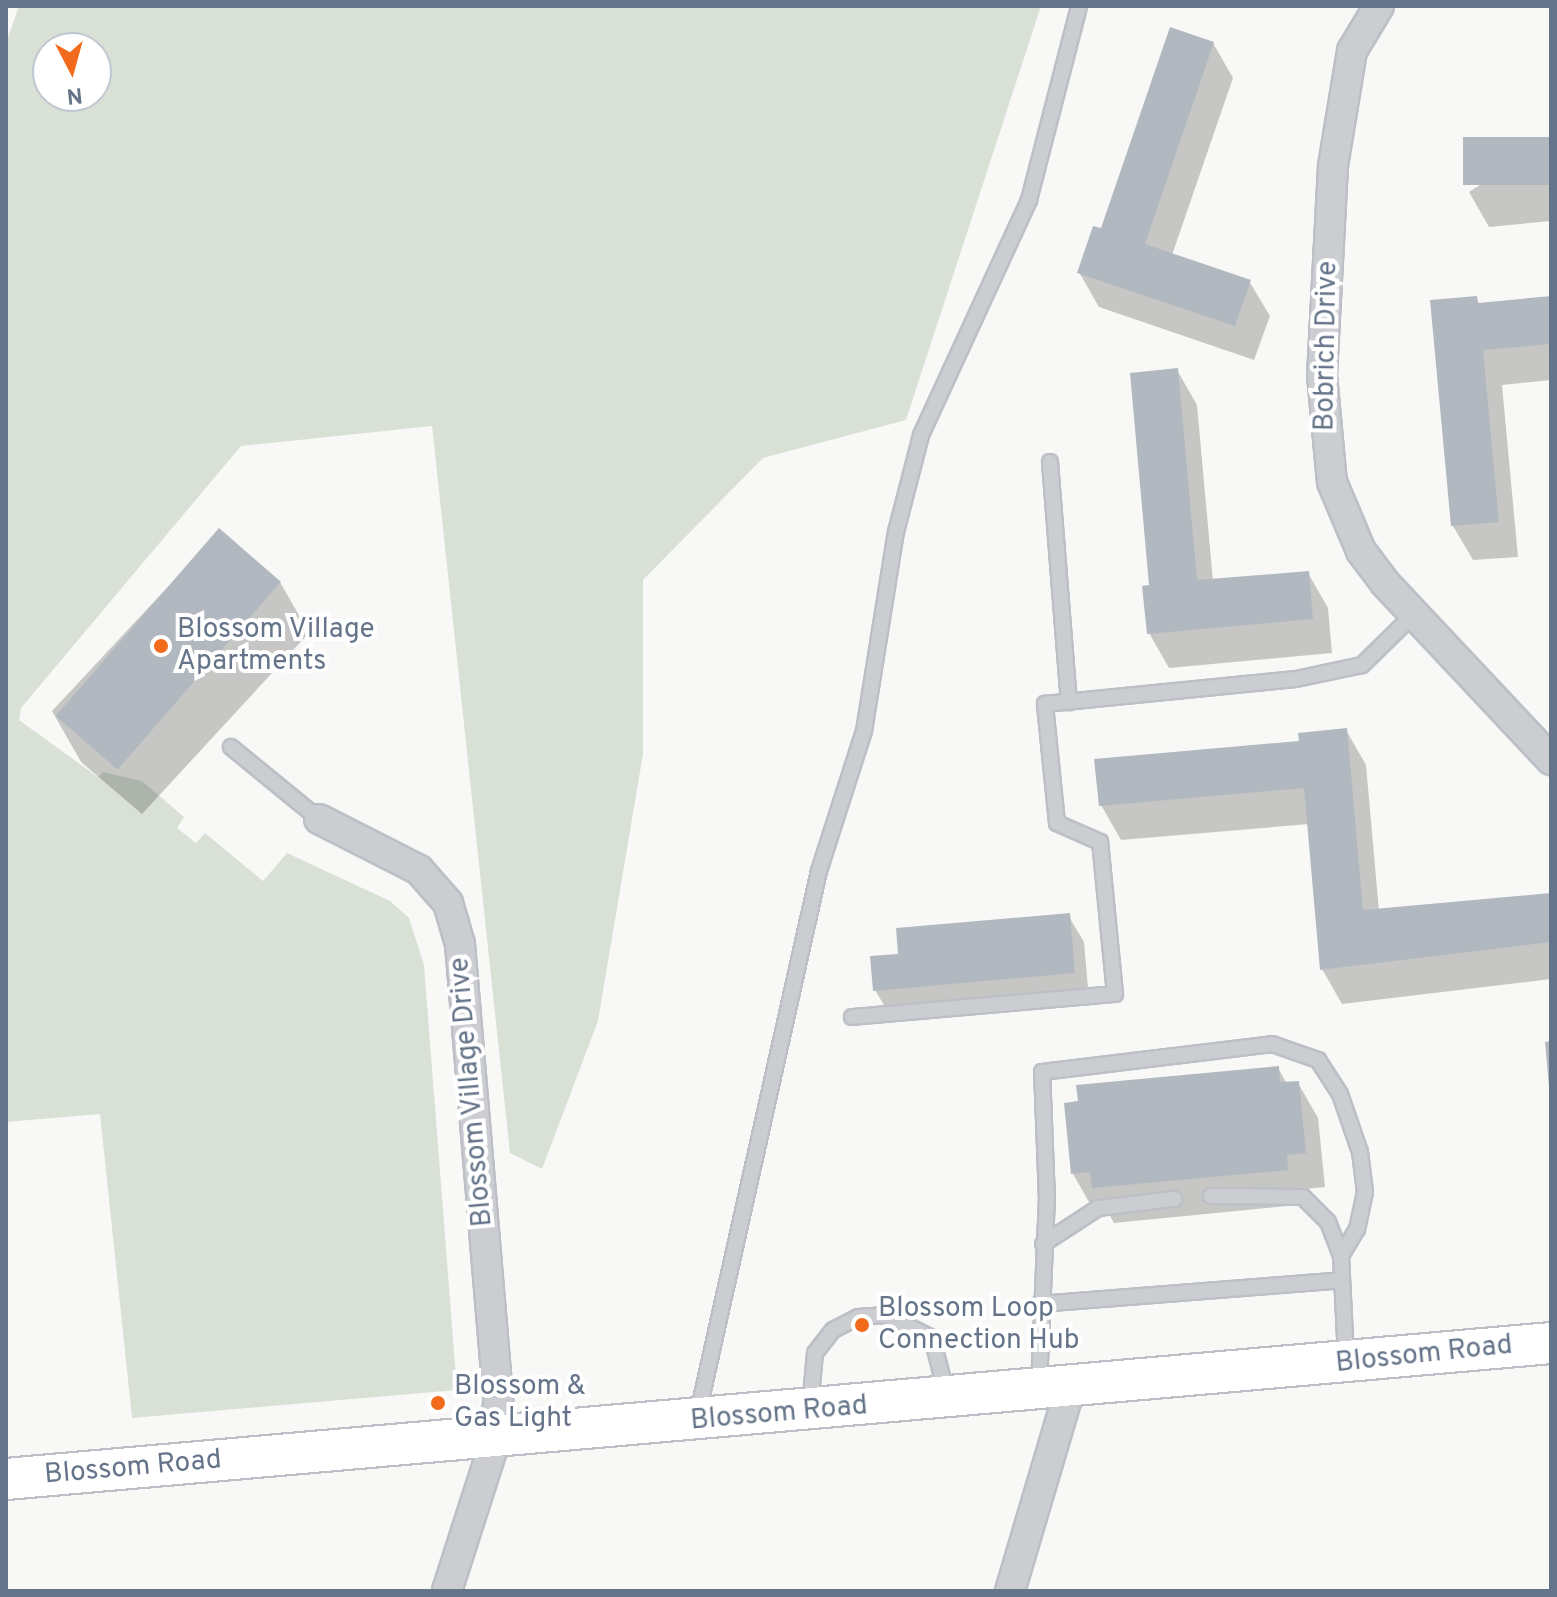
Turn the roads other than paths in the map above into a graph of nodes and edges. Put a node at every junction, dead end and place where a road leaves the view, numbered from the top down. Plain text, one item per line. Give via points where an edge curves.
1 (1079, 6) edge
2 (1379, 6) edge
3 (1050, 462) dead end
4 (1414, 614) junction
5 (1069, 702) junction
6 (231, 747) dead end
7 (1551, 760) edge
8 (319, 819) joint
9 (852, 1017) dead end
10 (1211, 1196) dead end
11 (1174, 1199) dead end
12 (1043, 1244) junction
13 (1341, 1256) junction
14 (1342, 1280) junction
15 (1039, 1304) junction
16 (1551, 1343) edge
17 (1346, 1362) junction
18 (1055, 1390) junction
19 (948, 1399) junction
20 (810, 1412) junction
21 (697, 1421) junction
22 (496, 1438) junction
23 (6, 1479) edge
24 (447, 1591) edge
25 (1010, 1591) edge

1 - 21 lane via 1029,200 921,435 896,532 864,731 819,871
2 - 4 street, Bobrich Drive via 1352,51 1339,101 1325,429 1343,515 1361,551
3 - 5 lane
4 - 5 lane via 1362,665 1296,679
4 - 7 street, Bobrich Drive
5 - 9 lane via 1045,704 1057,823 1100,842 1115,994
6 - 8 lane
8 - 22 street, Blossom Village Drive via 419,870 448,903 460,944
10 - 13 lane via 1303,1197 1328,1222
11 - 12 lane via 1098,1208
12 - 13 lane via 1042,1072 1272,1044 1318,1060 1340,1094 1360,1152 1365,1192 1357,1229
12 - 15 lane
13 - 14 lane
14 - 15 lane
14 - 17 lane
15 - 18 lane
16 - 17 street, Blossom Road
17 - 18 street, Blossom Road
18 - 19 street, Blossom Road
18 - 25 street
19 - 20 street, Blossom Road
19 - 20 lane via 932,1338 886,1315 858,1317 833,1330 815,1353
20 - 21 street, Blossom Road
21 - 22 street, Blossom Road
22 - 23 street, Blossom Road
22 - 24 street

